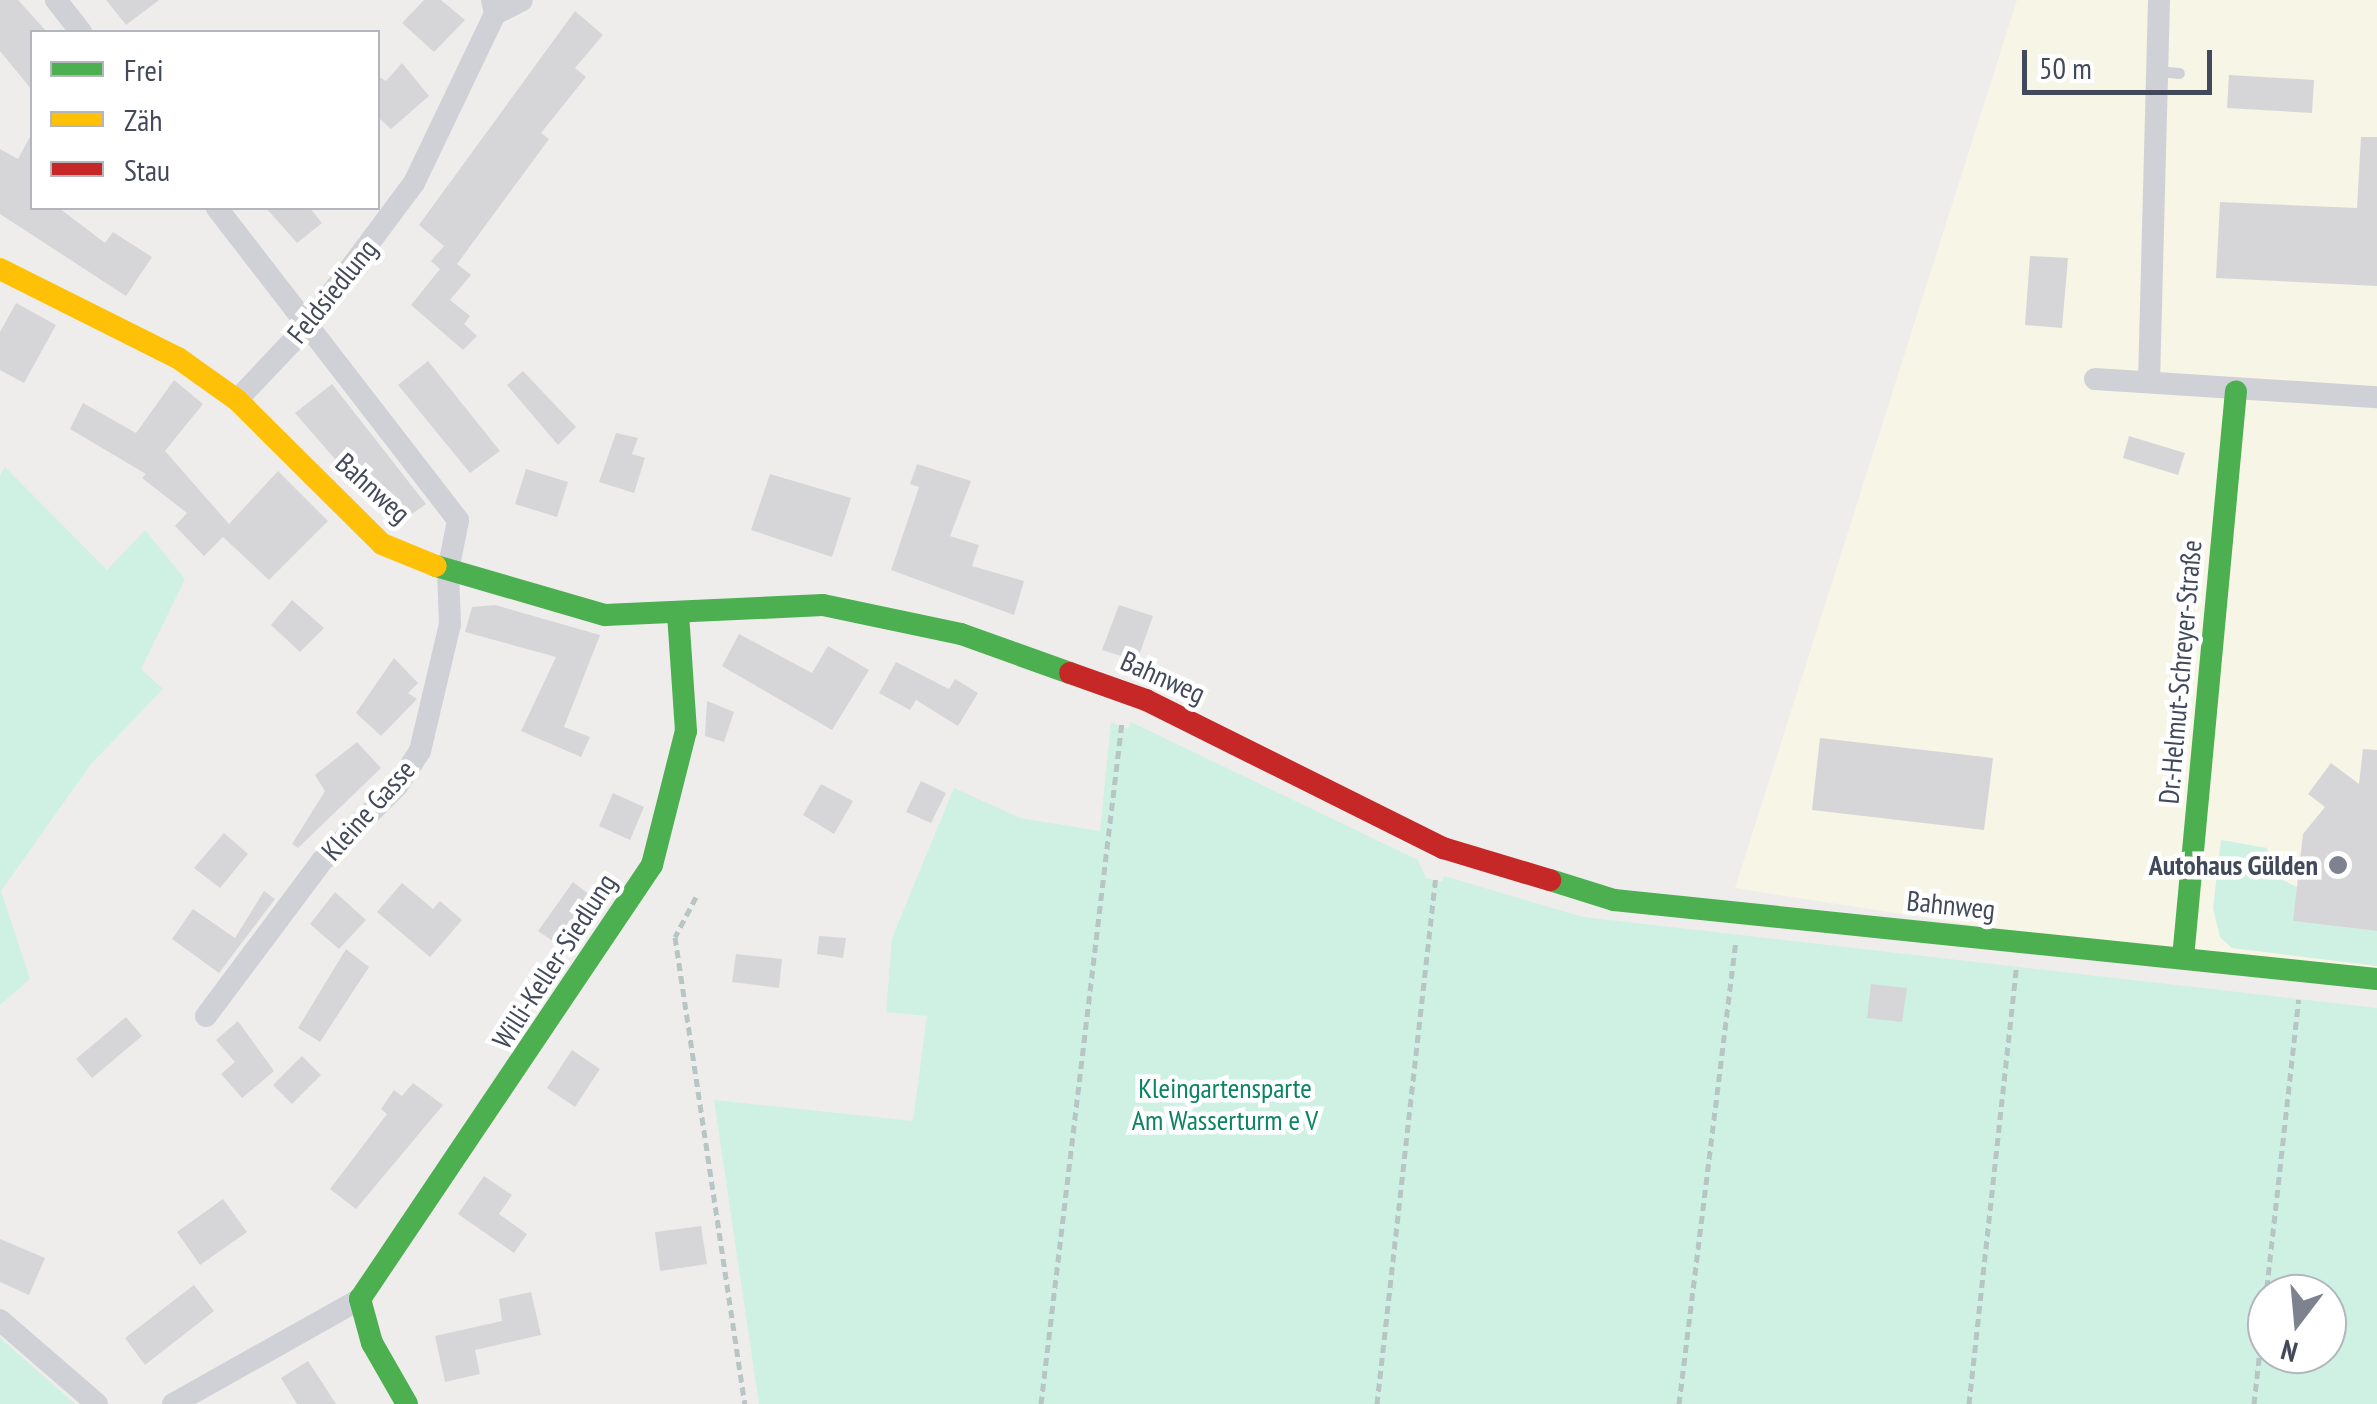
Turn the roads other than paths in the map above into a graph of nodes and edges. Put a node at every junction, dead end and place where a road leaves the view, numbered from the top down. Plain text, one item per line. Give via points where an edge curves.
1 (56, 0) edge
2 (522, 0) edge
3 (2159, 0) edge
4 (494, 7) edge
5 (80, 30) edge
6 (219, 210) edge
7 (0, 269) edge
8 (308, 325) junction
9 (2095, 379) dead end
10 (2149, 382) junction
11 (2236, 391) junction
12 (2377, 397) edge
13 (238, 400) junction
14 (448, 571) junction
15 (678, 615) junction
16 (2184, 958) junction
17 (2377, 979) edge
18 (206, 1016) dead end
19 (360, 1299) junction
20 (0, 1320) edge
21 (97, 1404) edge
22 (173, 1404) edge
23 (407, 1404) edge

1 - 5 street
2 - 4 street, Feldsiedlung
3 - 10 street via 2168,72
4 - 8 street, Feldsiedlung via 414,183
6 - 8 street, Kleine Gasse
7 - 13 street, Bahnweg via 178,358
8 - 13 street, Feldsiedlung
8 - 14 street, Kleine Gasse via 458,520
9 - 10 street
10 - 11 street
11 - 12 street
11 - 16 street, Dr.-Helmut-Schreyer-Straße
13 - 14 street, Bahnweg via 382,544
14 - 15 street, Bahnweg via 605,615
14 - 18 street, Kleine Gasse via 450,624 420,751 397,786 322,861
15 - 16 street, Bahnweg via 790,605 866,612 971,637 1130,694 1443,848 1614,900
15 - 19 street, Willi-Keller-Siedlung via 686,731 652,864 612,934
16 - 17 street, Bahnweg
19 - 22 street, Willi-Keller-Siedlung
19 - 23 street via 372,1343
20 - 21 street

